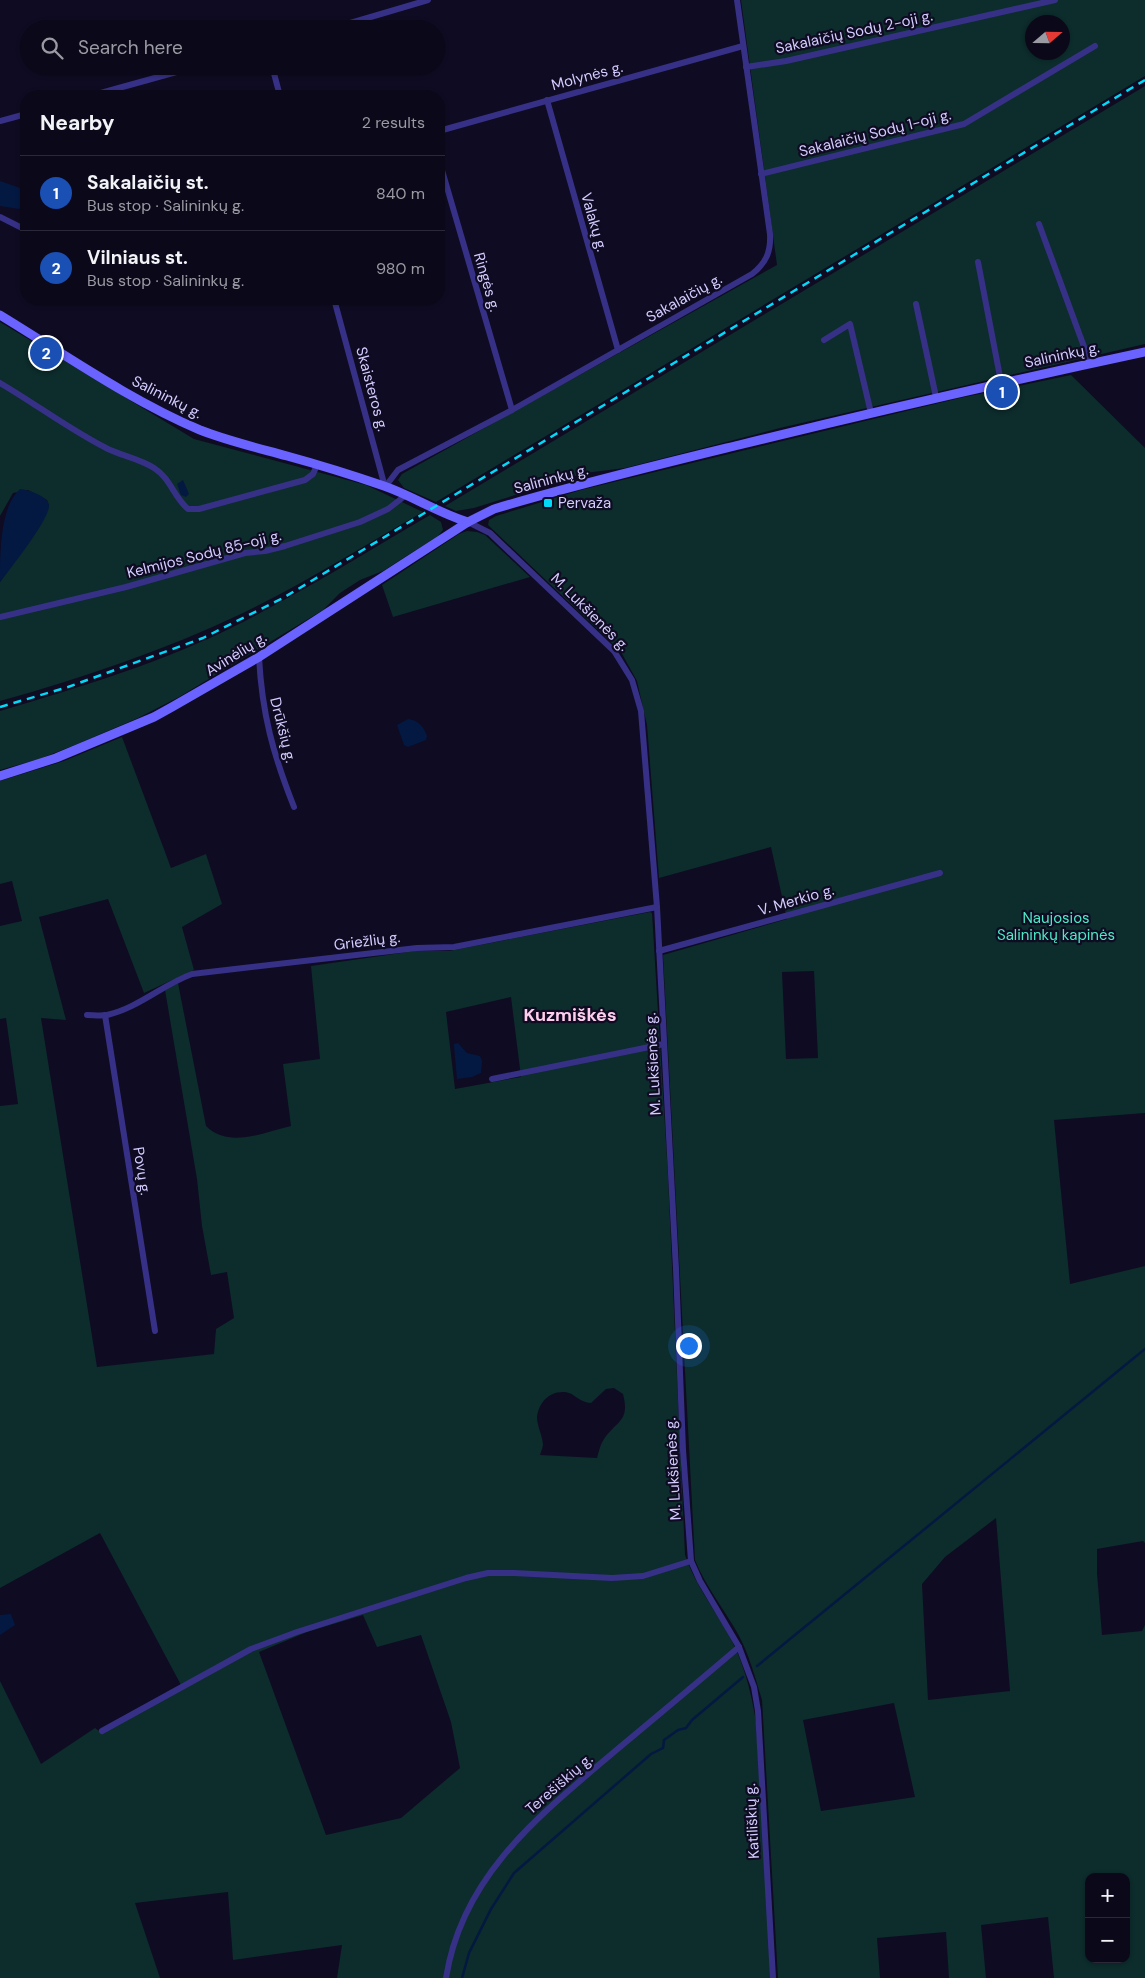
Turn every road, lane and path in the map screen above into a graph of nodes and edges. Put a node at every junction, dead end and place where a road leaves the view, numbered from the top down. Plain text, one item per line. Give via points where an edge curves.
1 (428, 0) edge
2 (737, 0) edge
3 (1055, 0) edge
4 (360, 20) edge
5 (743, 46) junction
6 (1095, 46) dead end
7 (746, 67) junction
8 (166, 75) edge
9 (274, 75) edge
10 (112, 90) edge
11 (278, 90) edge
12 (547, 100) junction
13 (20, 116) edge
14 (0, 121) edge
15 (445, 129) edge
16 (760, 174) junction
17 (445, 181) edge
18 (0, 217) edge
19 (1039, 224) dead end
20 (20, 227) edge
21 (978, 262) dead end
22 (916, 304) dead end
23 (336, 305) edge
24 (0, 316) edge
25 (824, 340) dead end
26 (618, 350) junction
27 (1145, 352) edge
28 (1090, 363) junction
29 (1002, 382) junction
30 (0, 383) edge
31 (936, 397) junction
32 (512, 410) junction
33 (871, 413) junction
34 (318, 465) junction
35 (385, 487) junction
36 (406, 495) junction
37 (468, 522) junction
38 (0, 617) edge
39 (259, 656) junction
40 (0, 776) edge
41 (294, 807) dead end
42 (940, 873) dead end
43 (657, 907) junction
44 (659, 951) junction
45 (87, 1015) dead end
46 (106, 1015) junction
47 (664, 1044) junction
48 (492, 1080) dead end
49 (154, 1331) dead end
50 (691, 1561) junction
51 (739, 1647) junction
52 (747, 1665) joint
53 (102, 1731) dead end
54 (446, 1978) edge
55 (773, 1978) edge

1 - 4 street
2 - 5 street, Sakalaičių g.
3 - 7 street, Sakalaičių Sodų 2-oji g.
5 - 7 street, Sakalaičių g.
5 - 12 street, Molynės g.
6 - 16 street, Sakalaičių Sodų 1-oji g. via 964,124
7 - 16 street, Sakalaičių g.
8 - 10 street
9 - 11 street
12 - 15 street, Molynės g.
12 - 26 street, Valakų g.
13 - 14 street
16 - 26 street, Sakalaičių g. via 770,243 767,259 760,268
17 - 32 street, Ringės g.
18 - 20 street
19 - 28 street
21 - 29 street
22 - 31 street
23 - 35 street, Skaisteros g.
24 - 34 main road, Salininkų g. via 173,418 234,442
25 - 33 street via 850,324
26 - 32 street, Sakalaičių g.
27 - 28 main road, Salininkų g.
28 - 29 main road, Salininkų g.
29 - 31 main road, Salininkų g.
30 - 34 street via 75,431 110,450 155,468 188,509 199,509 305,480
31 - 33 main road, Salininkų g.
32 - 35 street, Sakalaičių g. via 398,470
33 - 37 main road, Salininkų g. via 526,500
34 - 35 main road, Salininkų g.
35 - 36 main road, Salininkų g.
36 - 37 main road, Salininkų g.
36 - 38 street, Kelmijos Sodų 85-oji g. via 388,509 360,522 285,546 244,553 126,587
37 - 39 main road, Avinėlių g.
37 - 43 street, M. Lukšienės g. via 496,539 614,651 632,680 641,711
39 - 40 main road, Avinėlių g. via 154,717 56,758
39 - 41 street, Drūkšių g. via 264,712 274,752
42 - 44 street, V. Merkio g.
43 - 44 street, M. Lukšienės g.
43 - 46 street, Griežlių g. via 454,947 415,948 192,974 131,1007
44 - 47 street, M. Lukšienės g.
45 - 46 street, Griežlių g.
46 - 49 street, Povų g.
47 - 48 street
47 - 50 street, M. Lukšienės g.
50 - 51 street, M. Lukšienės g.
50 - 53 street via 643,1576 612,1578 488,1573 466,1578 251,1649
51 - 52 street, M. Lukšienės g.
51 - 54 street, Terešiškių g. via 547,1809 510,1847 479,1888 459,1930
52 - 55 street, Katiliškių g. via 758,1711

